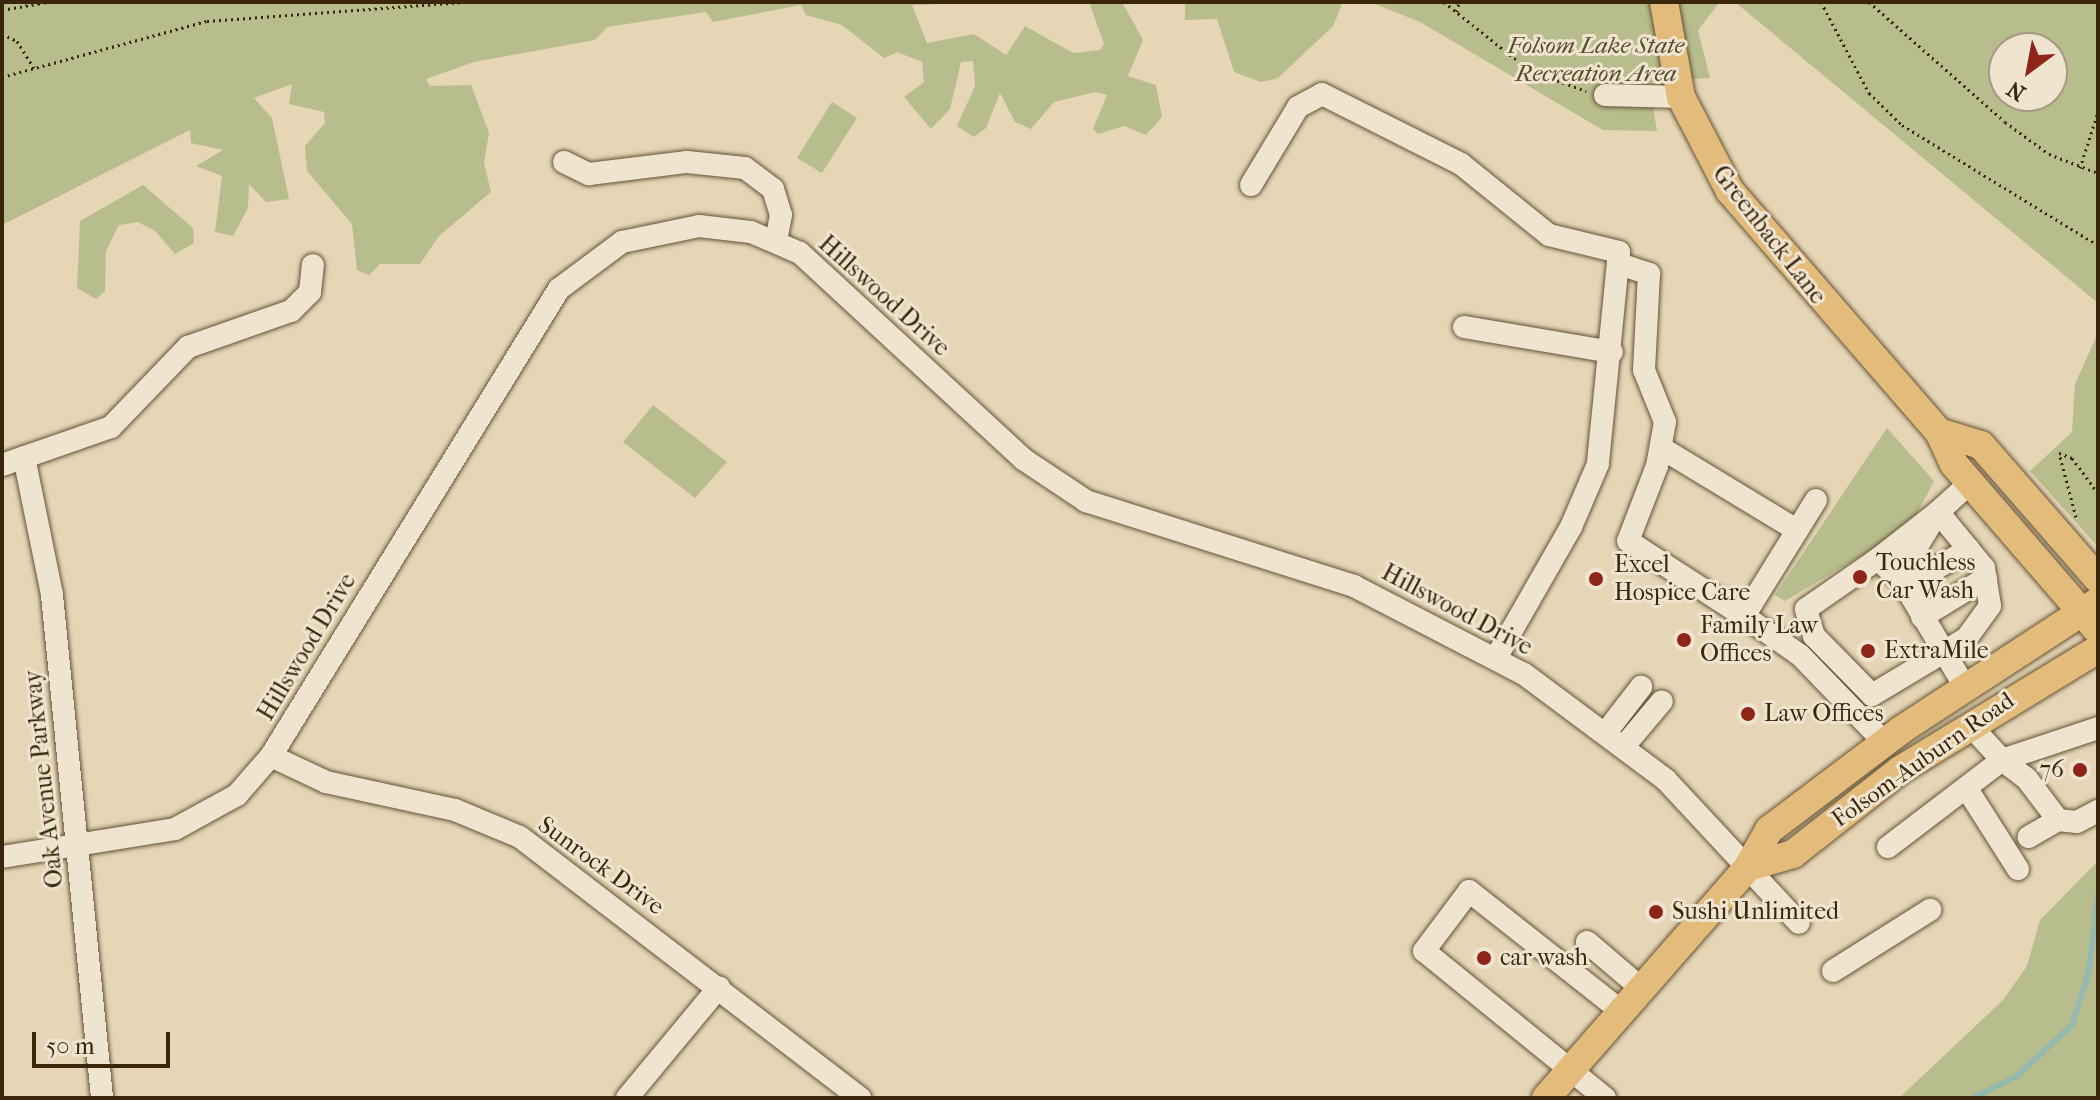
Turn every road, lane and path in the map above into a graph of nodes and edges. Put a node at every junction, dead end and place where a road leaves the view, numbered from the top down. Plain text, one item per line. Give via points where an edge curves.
1 (47, 2) edge
2 (318, 2) edge
3 (464, 2) edge
4 (1444, 2) edge
5 (1459, 2) edge
6 (1664, 2) edge
7 (1821, 2) edge
8 (1869, 2) edge
9 (319, 9) junction
10 (2, 10) edge
11 (1457, 12) junction
12 (2, 34) edge
13 (34, 69) junction
14 (2, 77) edge
15 (1605, 95) joint
16 (1681, 97) junction
17 (2098, 112) edge
18 (564, 162) dead end
19 (2080, 168) junction
20 (2098, 173) edge
21 (1251, 185) dead end
22 (776, 241) junction
23 (2098, 245) edge
24 (1619, 264) junction
25 (313, 265) dead end
26 (1464, 327) dead end
27 (1612, 352) junction
28 (2098, 391) edge
29 (1939, 432) junction
30 (1663, 449) junction
31 (2098, 449) edge
32 (24, 457) junction
33 (2, 465) edge
34 (1970, 483) junction
35 (2098, 493) edge
36 (1816, 500) dead end
37 (1938, 512) junction
38 (2080, 525) dead end
39 (1797, 530) junction
40 (1969, 549) junction
41 (1878, 559) junction
42 (1986, 578) junction
43 (2098, 579) edge
44 (1902, 583) junction
45 (2093, 615) edge
46 (1744, 616) junction
47 (1922, 617) junction
48 (1942, 648) junction
49 (2098, 649) edge
50 (1496, 658) junction
51 (1641, 687) dead end
52 (1965, 687) junction
53 (1662, 701) dead end
54 (1971, 726) junction
55 (2098, 728) edge
56 (1616, 738) junction
57 (1884, 742) junction
58 (271, 756) junction
59 (2002, 760) junction
60 (1967, 789) junction
61 (2098, 811) edge
62 (2058, 820) junction
63 (2028, 837) dead end
64 (76, 847) junction
65 (1888, 847) dead end
66 (2, 857) edge
67 (1748, 867) junction
68 (2018, 869) dead end
69 (1930, 910) dead end
70 (1799, 923) dead end
71 (1587, 942) dead end
72 (1833, 971) dead end
73 (719, 987) junction
74 (1641, 988) junction
75 (1621, 1011) junction
76 (1573, 1068) junction
77 (102, 1098) edge
78 (627, 1098) edge
79 (860, 1098) edge
80 (1546, 1098) edge
81 (1605, 1098) edge

1 - 10 path
2 - 9 path
3 - 9 path
4 - 11 path
5 - 11 path
6 - 16 main road, Greenback Lane
7 - 23 path via 1869,93 1902,125
8 - 19 path via 2049,154
9 - 13 path via 196,23
11 - 15 path via 1529,70
12 - 13 path via 17,41
13 - 14 path
15 - 16 street
16 - 29 main road, Greenback Lane via 1709,158 1757,227
17 - 19 path
18 - 22 street via 589,174 687,162 745,168 773,189 781,215
19 - 20 path
21 - 24 street via 1298,107 1322,94 1461,164 1549,235 1614,246
22 - 50 street, Hillswood Drive via 821,269 1023,459 1086,501 1354,586
22 - 58 street, Hillswood Drive via 725,227 673,228 622,242 559,289
24 - 27 street
24 - 30 street via 1649,274 1644,370 1664,409
25 - 32 street via 310,292 291,311 201,340 175,357 111,427
26 - 27 street
27 - 50 street via 1603,438 1589,488
28 - 31 path
29 - 34 main road, Greenback Lane
29 - 43 main road via 1981,445
30 - 39 street
30 - 46 street via 1629,544
32 - 33 street
32 - 64 street, Oak Avenue Parkway via 52,595
34 - 37 street
34 - 45 main road, Greenback Lane
35 - 38 path via 2072,458 2059,453
36 - 39 street
37 - 40 street
37 - 41 street
37 - 44 street
39 - 46 street
40 - 42 street
40 - 44 street
41 - 44 street
41 - 48 street via 1809,601 1806,622 1814,636 1872,695
42 - 47 street
42 - 48 street via 1989,611
44 - 47 street
45 - 52 main road, Folsom-Auburn Road
46 - 57 street via 1800,655
47 - 48 street
48 - 52 street
49 - 54 main road, Folsom-Auburn Road
50 - 56 street, Hillswood Drive
51 - 56 street
52 - 57 main road, Folsom-Auburn Road
53 - 56 street
54 - 59 street
54 - 67 main road, Folsom-Auburn Road via 1900,770 1793,854
55 - 59 street
56 - 67 street, Hillswood Drive
57 - 67 main road, Folsom-Auburn Road via 1769,830
58 - 64 street, Hillswood Drive via 237,795 192,823
58 - 73 street, Sunrock Drive via 326,782 455,810 520,837
59 - 60 street
59 - 62 street via 2027,779
60 - 65 street
60 - 68 street
61 - 62 street via 2077,822
62 - 63 street
64 - 66 street, Hillswood Drive
64 - 77 street, Oak Avenue Parkway
67 - 70 street, Hillswood Drive
67 - 74 main road, Folsom-Auburn Road
69 - 72 street
71 - 74 street
73 - 78 street
73 - 79 street, Sunrock Drive
74 - 75 main road, Folsom-Auburn Road
75 - 76 main road, Folsom-Auburn Road
75 - 76 street via 1469,891 1424,951
76 - 80 main road, Folsom-Auburn Road
76 - 81 street

